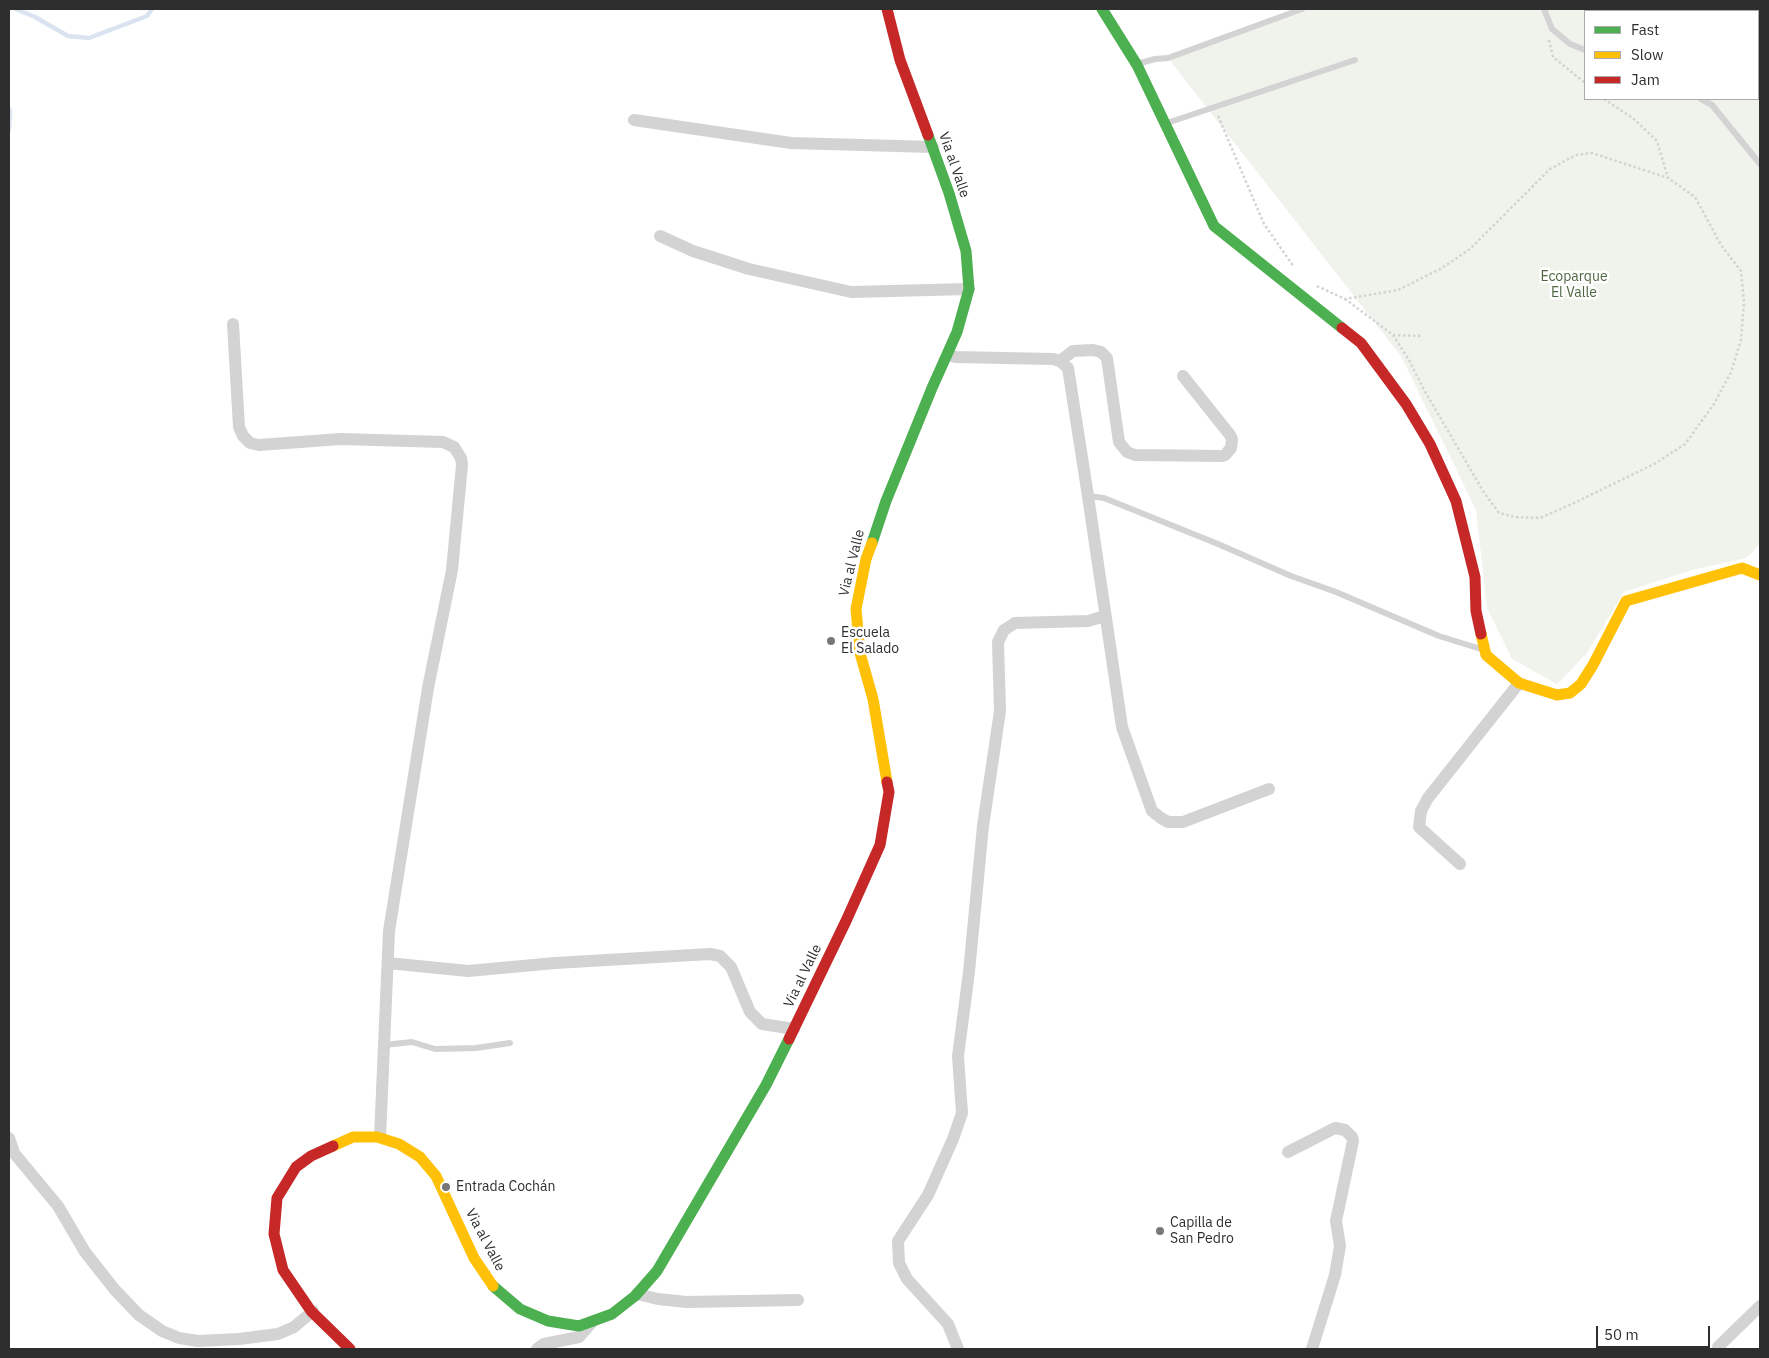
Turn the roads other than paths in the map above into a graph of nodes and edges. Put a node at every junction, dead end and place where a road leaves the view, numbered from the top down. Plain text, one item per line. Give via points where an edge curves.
1 (887, 9) edge
2 (1102, 9) edge
3 (1302, 9) edge
4 (1544, 9) edge
5 (1584, 50) edge
6 (1354, 60) dead end
7 (1137, 64) junction
8 (1703, 100) edge
9 (634, 120) dead end
10 (1166, 123) junction
11 (933, 147) junction
12 (1760, 164) edge
13 (660, 236) dead end
14 (969, 289) junction
15 (233, 324) dead end
16 (948, 354) junction
17 (1060, 361) junction
18 (1183, 376) dead end
19 (1088, 496) junction
20 (1760, 575) edge
21 (1105, 616) junction
22 (1485, 650) junction
23 (1519, 683) junction
24 (1269, 789) dead end
25 (1460, 864) dead end
26 (388, 964) junction
27 (794, 1029) junction
28 (510, 1043) dead end
29 (384, 1044) junction
30 (9, 1138) edge
31 (380, 1138) junction
32 (1288, 1152) dead end
33 (637, 1294) junction
34 (798, 1300) dead end
35 (1760, 1306) edge
36 (313, 1311) junction
37 (592, 1321) junction
38 (1718, 1347) dead end
39 (350, 1349) edge
40 (537, 1349) edge
41 (958, 1349) edge
42 (1312, 1349) edge

1 - 11 main road, Via al Valle via 900,60
2 - 7 main road
3 - 7 lane via 1168,58
4 - 5 lane via 1552,29 1570,44
6 - 10 lane
7 - 10 main road
8 - 12 lane via 1712,104
9 - 11 street via 791,143
10 - 22 main road via 1214,226 1361,343 1406,404 1430,444 1456,502 1475,577 1476,611
11 - 14 main road, Via al Valle via 966,251
13 - 14 street via 693,251 749,269 851,292
14 - 16 main road, Via al Valle
15 - 26 street via 239,427 250,443 342,439 437,441 454,447 461,458 452,570 428,688 389,931
16 - 17 street via 955,358
16 - 27 main road, Via al Valle via 886,501 866,559 856,609 860,653 873,699 888,792 880,845
17 - 18 street via 1073,351 1093,350 1107,358 1119,442 1127,452 1135,455 1225,455 1231,448 1230,435
17 - 19 street via 1070,373
19 - 21 street
19 - 22 lane via 1104,498 1439,636
20 - 23 main road via 1742,568 1626,601 1593,665 1581,684 1570,693 1557,695
21 - 24 street via 1122,727 1152,811 1168,822 1183,822
21 - 41 street via 1088,621 1015,623 1004,630 998,642 1000,711 983,826 958,1056 962,1113 928,1196 898,1241 900,1263 907,1279 948,1324
22 - 23 main road
23 - 25 street via 1428,798 1421,812 1419,827
26 - 27 street via 468,971 710,954 720,956 731,967 750,1012 762,1024
26 - 29 street
27 - 33 main road, Via al Valle via 766,1085 657,1271
28 - 29 lane via 435,1049 412,1042
29 - 31 street
30 - 36 street via 14,1154 58,1206 85,1252 139,1315 162,1332 198,1341 278,1334 294,1327
31 - 36 main road, Via al Valle via 353,1137 311,1156 296,1167 277,1198 274,1234 283,1270
31 - 37 main road, Via al Valle via 399,1144 420,1157 436,1176 474,1258 495,1288 520,1309 548,1321 579,1326
32 - 42 street via 1335,1128 1345,1130 1353,1141 1336,1221 1340,1246 1335,1275
33 - 34 street via 686,1302
33 - 37 main road, Via al Valle via 612,1314
35 - 38 street
36 - 39 main road, Via al Valle
37 - 40 street via 579,1337 544,1344

